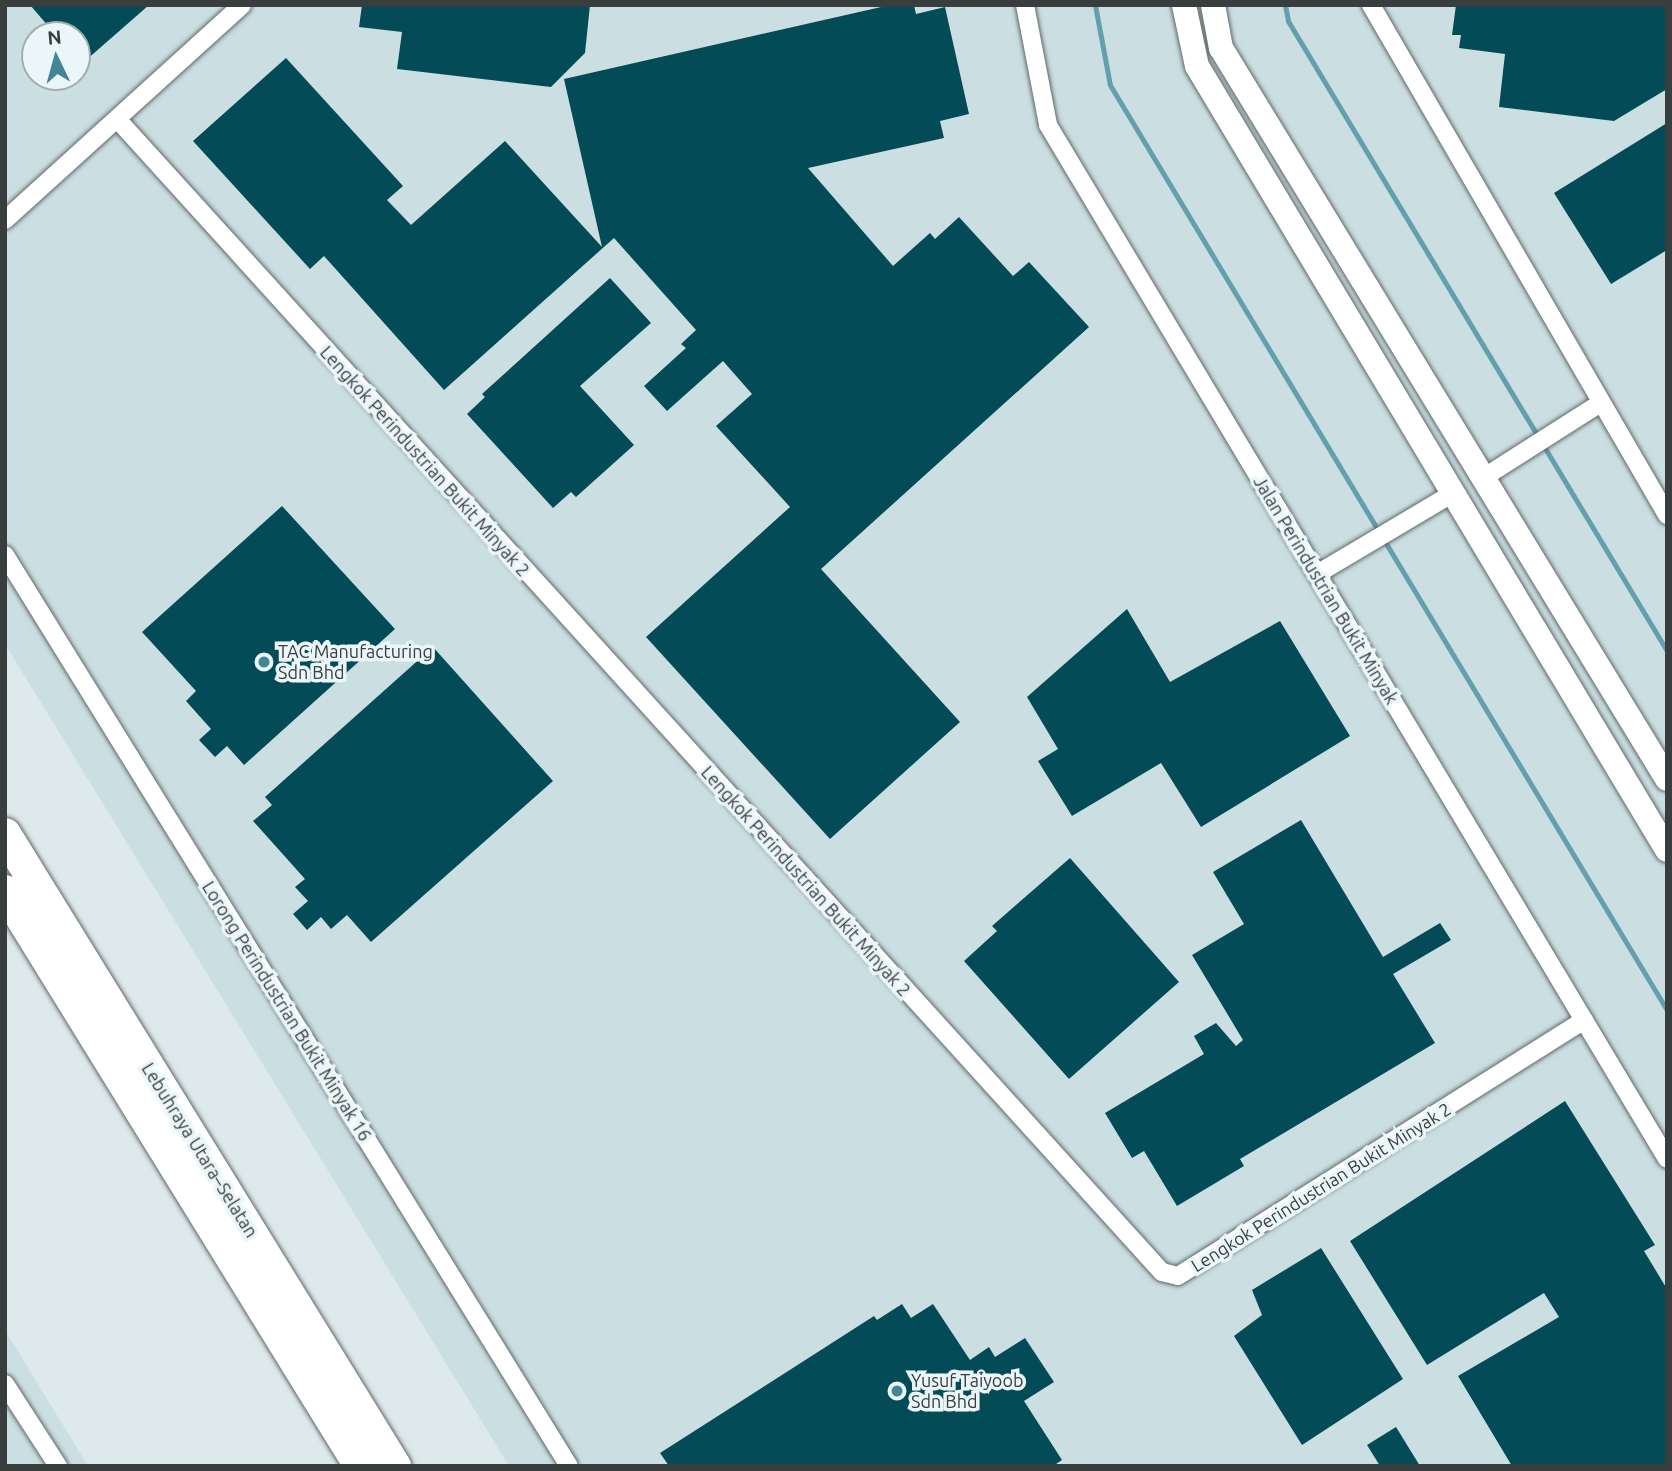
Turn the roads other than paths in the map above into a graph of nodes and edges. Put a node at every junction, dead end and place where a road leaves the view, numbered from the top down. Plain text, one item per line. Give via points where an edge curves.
1 (242, 5) edge
2 (1025, 5) edge
3 (1184, 5) edge
4 (1213, 5) edge
5 (1371, 5) edge
6 (118, 120) junction
7 (5, 220) edge
8 (1599, 404) junction
9 (1494, 471) junction
10 (1444, 499) junction
11 (1667, 515) edge
12 (5, 555) edge
13 (1325, 570) junction
14 (1667, 779) edge
15 (5, 834) edge
16 (1667, 850) edge
17 (5, 891) edge
18 (1584, 1020) junction
19 (1667, 1159) edge
20 (5, 1384) edge
21 (58, 1466) edge
22 (360, 1466) edge
23 (395, 1466) edge
24 (569, 1466) edge

1 - 6 street
2 - 13 street, Jalan Perindustrian Bukit Minyak via 1048,125
3 - 10 main road via 1197,66
4 - 9 main road via 1222,48
5 - 8 street
6 - 7 street
6 - 18 street, Lengkok Perindustrian Bukit Minyak 2 via 1162,1272 1178,1276
8 - 9 street
8 - 11 street
9 - 14 main road
10 - 13 street
10 - 16 main road
12 - 24 street, Lorong Perindustrian Bukit Minyak 16
13 - 18 street, Jalan Perindustrian Bukit Minyak
15 - 23 highway, Lebuhraya Utara–Selatan
17 - 22 highway, Lebuhraya Utara–Selatan
18 - 19 street, Jalan Perindustrian Bukit Minyak
20 - 21 street

